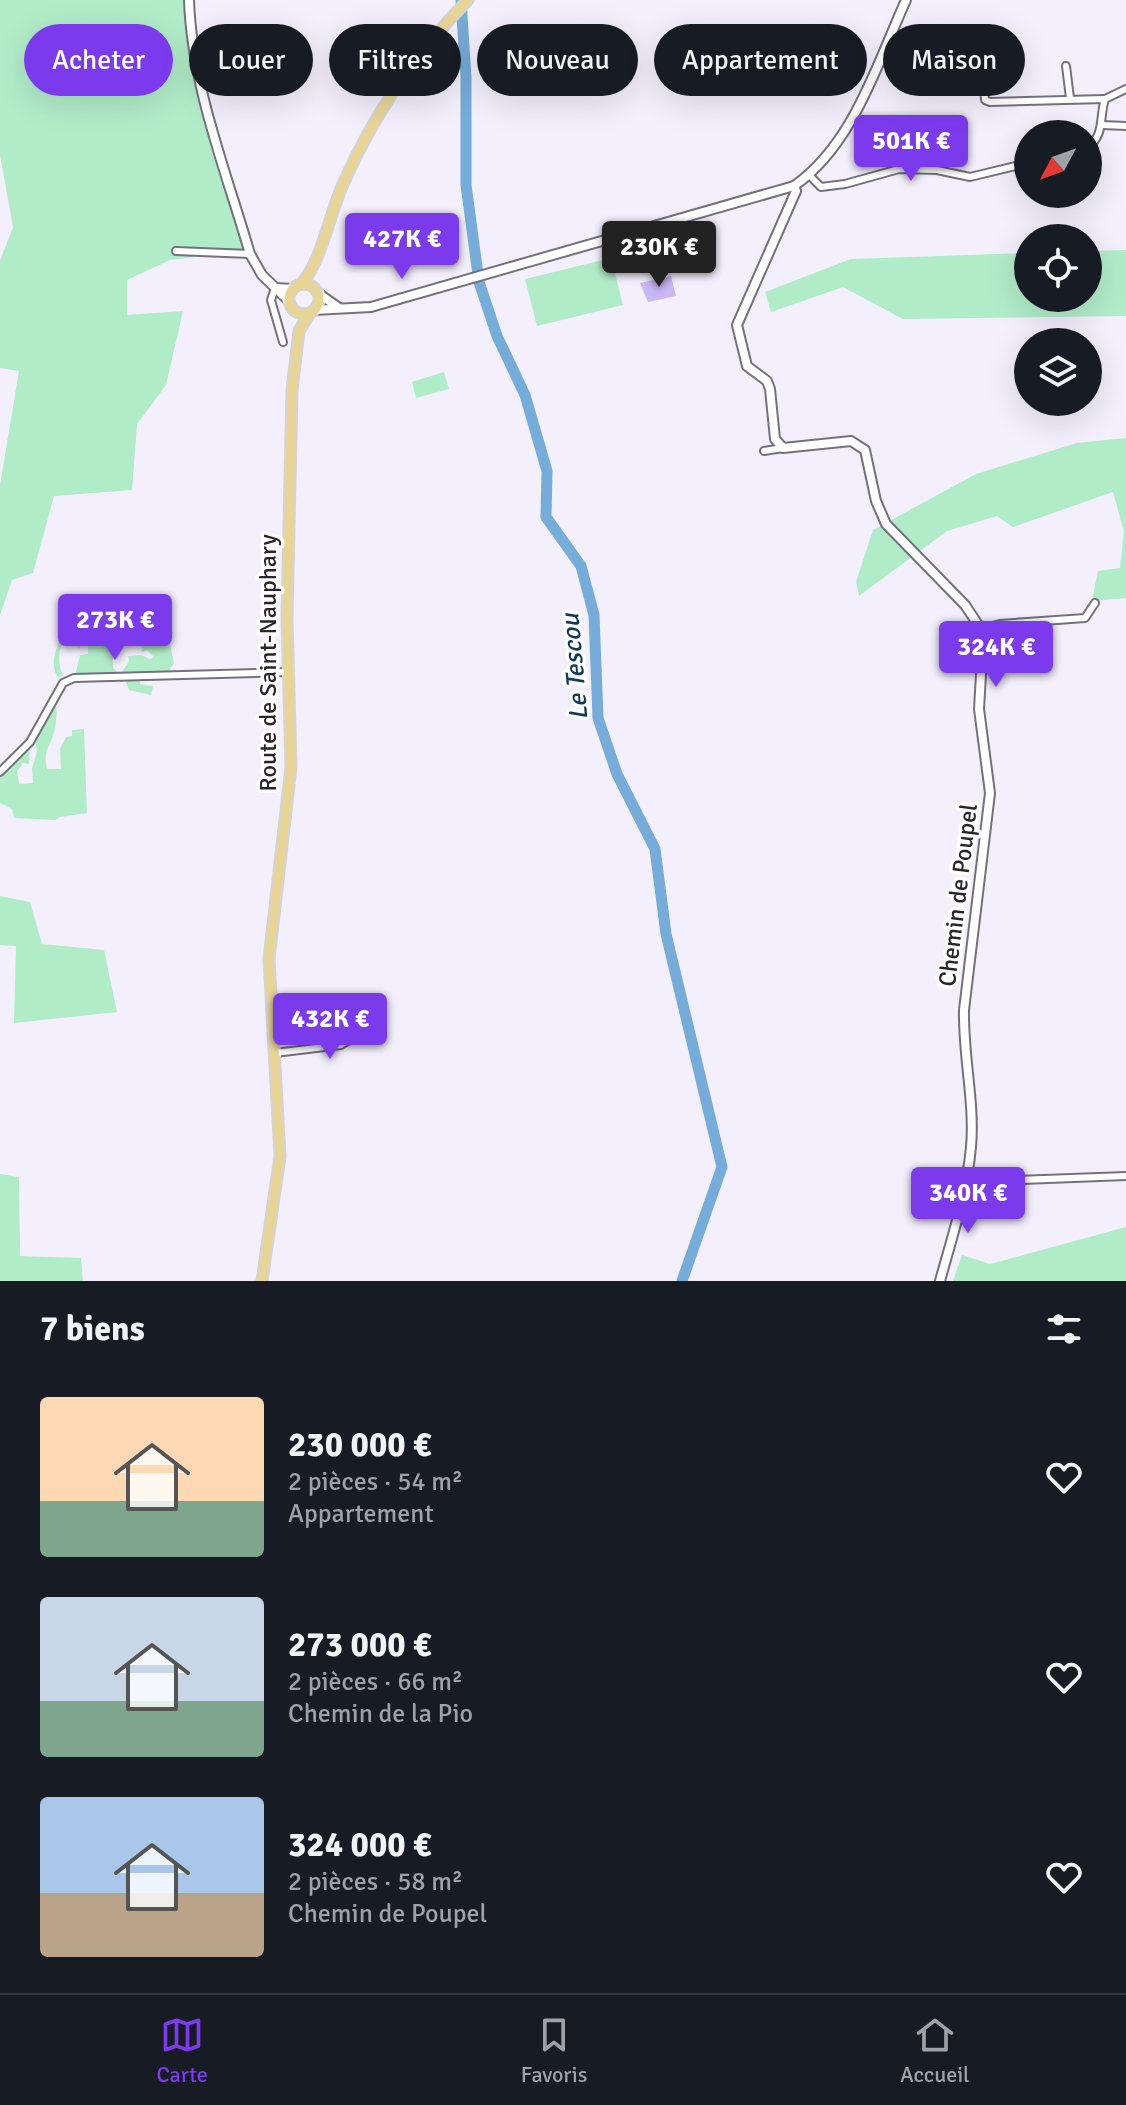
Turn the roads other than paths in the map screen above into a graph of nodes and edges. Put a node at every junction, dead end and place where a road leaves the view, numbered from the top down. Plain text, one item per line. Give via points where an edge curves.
1 (189, 0) edge
2 (468, 0) edge
3 (906, 0) edge
4 (1066, 66) dead end
5 (1126, 89) edge
6 (985, 96) edge
7 (1070, 98) junction
8 (1105, 99) junction
9 (1102, 125) joint
10 (1126, 126) edge
11 (1014, 166) edge
12 (810, 176) junction
13 (794, 186) junction
14 (176, 251) dead end
15 (250, 254) junction
16 (314, 263) junction
17 (297, 286) junction
18 (275, 288) junction
19 (318, 292) junction
20 (292, 306) junction
21 (339, 308) junction
22 (312, 312) junction
23 (299, 331) junction
24 (283, 342) dead end
25 (783, 448) junction
26 (764, 451) dead end
27 (1095, 603) dead end
28 (981, 629) junction
29 (288, 672) junction
30 (0, 772) edge
31 (379, 1034) dead end
32 (275, 1053) junction
33 (1126, 1176) edge
34 (966, 1182) junction
35 (262, 1281) edge
36 (940, 1281) edge

1 - 15 street via 196,66
2 - 16 main road via 381,110 330,214
3 - 12 street via 837,143
4 - 7 street
5 - 8 street
6 - 7 street via 990,102
7 - 8 street
8 - 9 street
9 - 10 street
11 - 12 street via 970,177 899,169 821,187
12 - 13 street
13 - 21 street via 371,307
13 - 25 street via 737,328 747,366 767,381 775,439
14 - 15 street
15 - 18 street
16 - 17 main road
16 - 19 main road
17 - 18 street
17 - 19 main road via 310,284
17 - 20 main road
18 - 20 street
18 - 24 street via 271,300
19 - 21 street
19 - 22 main road
20 - 22 main road
20 - 23 main road, Route de Saint-Nauphary
21 - 22 street
22 - 23 main road, Route de Saint-Nauphary
23 - 29 main road, Route de Saint-Nauphary via 292,390
25 - 26 street
25 - 28 street via 851,441 860,445 886,524 958,597
27 - 28 street via 1085,618
28 - 34 street, Chemin de Poupel via 979,709 990,793 964,1010 971,1108
29 - 30 street via 74,678 63,683 30,742
29 - 32 main road, Route de Saint-Nauphary via 290,782 269,953
31 - 32 street
32 - 35 main road, Route de Saint-Nauphary via 280,1156
33 - 34 street
34 - 36 street, Chemin de Poupel

